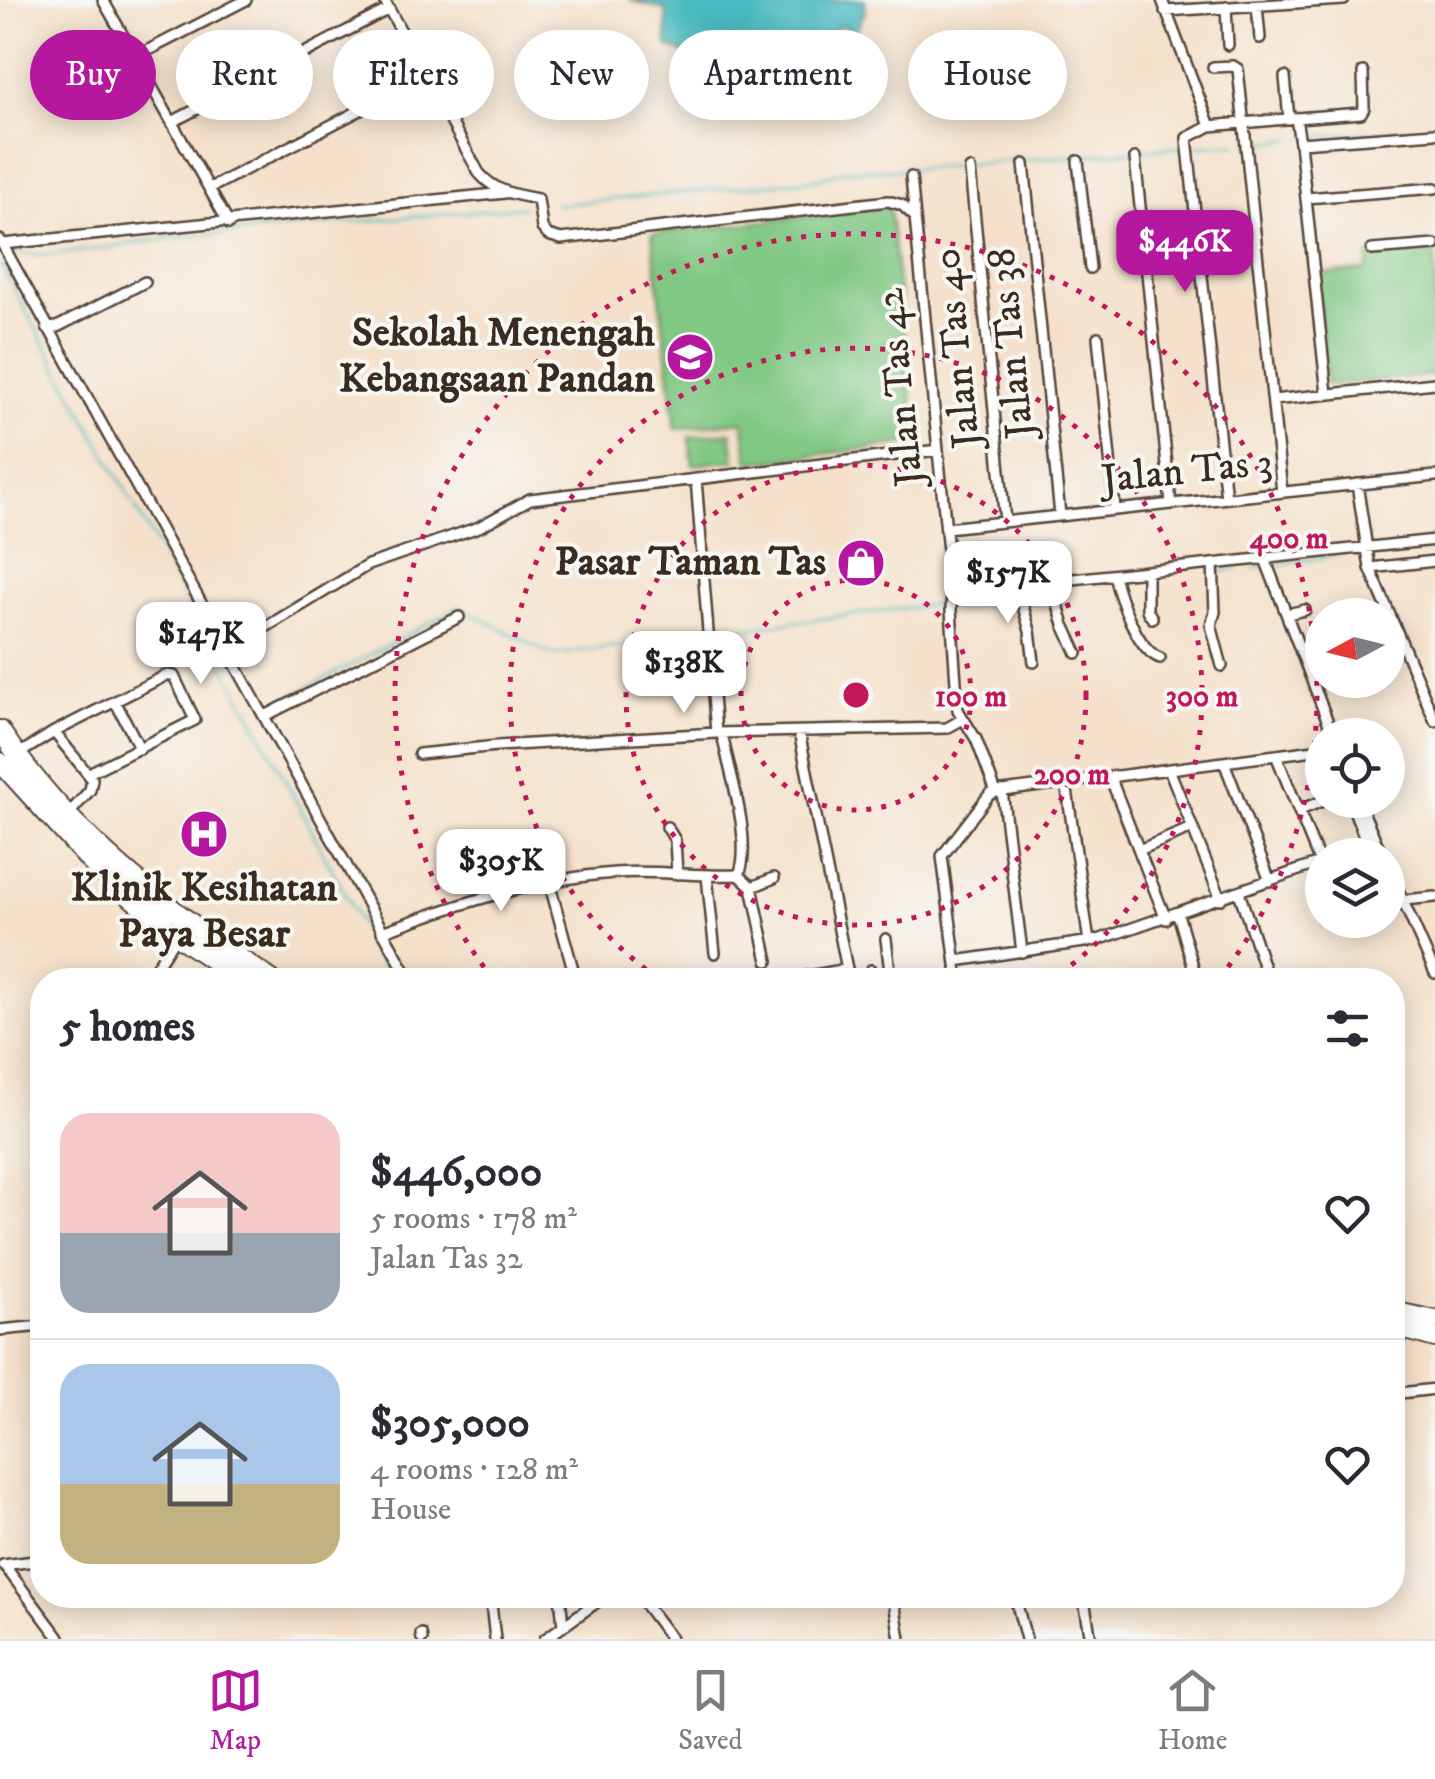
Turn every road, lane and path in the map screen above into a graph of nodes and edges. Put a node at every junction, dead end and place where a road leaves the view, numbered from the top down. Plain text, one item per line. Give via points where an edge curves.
1 (102, 0) edge
2 (246, 0) edge
3 (1162, 0) edge
4 (1344, 0) edge
5 (386, 4) edge
6 (1256, 6) junction
7 (1226, 8) junction
8 (1166, 11) junction
9 (119, 30) edge
10 (400, 30) edge
11 (1260, 38) dead end
12 (1228, 45) dead end
13 (156, 46) edge
14 (1213, 67) dead end
15 (1363, 72) dead end
16 (1285, 77) dead end
17 (156, 94) edge
18 (1292, 118) junction
19 (341, 120) edge
20 (450, 120) edge
21 (172, 122) junction
22 (1243, 123) junction
23 (1210, 126) junction
24 (1435, 133) edge
25 (1300, 143) junction
26 (1135, 158) dead end
27 (1078, 160) dead end
28 (1024, 164) dead end
29 (970, 169) dead end
30 (911, 177) dead end
31 (210, 188) junction
32 (1435, 188) edge
33 (508, 193) junction
34 (1306, 198) junction
35 (915, 217) junction
36 (229, 224) junction
37 (1, 242) edge
38 (1435, 245) edge
39 (1372, 250) dead end
40 (1090, 268) dead end
41 (145, 282) dead end
42 (48, 328) junction
43 (1098, 337) dead end
44 (1435, 383) edge
45 (1327, 394) junction
46 (1272, 400) junction
47 (938, 450) junction
48 (1435, 476) edge
49 (696, 478) junction
50 (1358, 484) junction
51 (1282, 492) junction
52 (1226, 498) junction
53 (1171, 504) junction
54 (1115, 510) junction
55 (1060, 515) junction
56 (1005, 521) junction
57 (946, 528) junction
58 (1435, 540) edge
59 (1366, 548) junction
60 (1265, 558) junction
61 (1435, 562) edge
62 (1212, 564) junction
63 (1370, 568) junction
64 (1147, 571) junction
65 (1114, 575) junction
66 (1052, 581) junction
67 (1017, 585) junction
68 (952, 592) junction
69 (1305, 610) dead end
70 (1287, 614) junction
71 (459, 617) dead end
72 (1152, 618) dead end
73 (228, 650) junction
74 (1077, 653) dead end
75 (1305, 653) edge
76 (1160, 658) dead end
77 (1034, 662) dead end
78 (1222, 666) dead end
79 (115, 701) junction
80 (265, 716) junction
81 (963, 719) junction
82 (1435, 721) edge
83 (0, 730) edge
84 (54, 732) junction
85 (799, 732) junction
86 (719, 734) junction
87 (140, 750) junction
88 (1305, 751) edge
89 (419, 754) dead end
90 (1276, 755) junction
91 (8, 759) edge
92 (1224, 762) junction
93 (1169, 769) junction
94 (89, 774) junction
95 (1110, 777) junction
96 (1066, 783) junction
97 (999, 792) junction
98 (1305, 808) edge
99 (1300, 810) junction
100 (67, 816) junction
101 (668, 827) dead end
102 (1192, 828) junction
103 (1311, 838) edge
104 (1139, 850) junction
105 (1305, 868) edge
106 (677, 874) junction
107 (739, 875) junction
108 (707, 876) junction
109 (774, 878) dead end
110 (1270, 881) junction
111 (549, 882) junction
112 (752, 886) junction
113 (1239, 892) junction
114 (1435, 897) edge
115 (1221, 899) junction
116 (1405, 900) edge
117 (1405, 902) edge
118 (1178, 914) junction
119 (1166, 919) junction
120 (382, 932) junction
121 (176, 936) junction
122 (886, 939) dead end
123 (1089, 942) junction
124 (716, 952) dead end
125 (1022, 952) junction
126 (956, 960) junction
127 (768, 961) dead end
128 (156, 968) edge
129 (224, 968) edge
130 (255, 968) edge
131 (403, 968) edge
132 (573, 968) edge
133 (847, 968) edge
134 (890, 968) edge
135 (957, 968) edge
136 (1192, 968) edge
137 (1264, 968) edge
138 (1435, 973) edge
139 (1405, 1313) edge
140 (1435, 1320) edge
141 (30, 1327) edge
142 (0, 1330) edge
143 (1405, 1330) edge
144 (1435, 1338) edge
145 (1435, 1389) edge
146 (1405, 1392) edge
147 (30, 1562) edge
148 (2, 1566) edge
149 (30, 1601) edge
150 (35, 1608) edge
151 (492, 1608) edge
152 (562, 1608) edge
153 (589, 1608) edge
154 (647, 1608) edge
155 (895, 1608) edge
156 (1019, 1608) edge
157 (1085, 1608) edge
158 (564, 1626) junction
159 (60, 1639) edge
160 (496, 1639) edge
161 (544, 1639) edge
162 (670, 1639) edge
163 (900, 1639) edge
164 (1026, 1639) edge
165 (1091, 1639) edge

1 - 9 street
2 - 13 street
3 - 8 street
4 - 6 street
5 - 10 street
5 - 21 street
6 - 7 street
6 - 11 street
7 - 8 street
7 - 12 street
8 - 23 street
14 - 22 street via 1238,70
15 - 18 street via 1364,111
16 - 18 street
17 - 21 street
18 - 22 street
18 - 25 street
19 - 31 street
20 - 33 street via 486,182
21 - 31 street
22 - 23 street
22 - 46 street
23 - 52 street via 1186,143
24 - 25 street
25 - 34 street
26 - 53 street
27 - 40 street
28 - 55 street, Jalan Tas 38
29 - 56 street, Jalan Tas 40
30 - 35 street, Jalan Tas 42
31 - 36 street
32 - 34 street
33 - 35 street via 538,199 542,228 556,238 888,200
33 - 36 street
34 - 45 street
35 - 47 street, Jalan Tas 42
36 - 37 street
37 - 42 street
38 - 39 street
41 - 42 street
42 - 73 street
43 - 54 street
44 - 45 street
45 - 46 street
46 - 51 street
47 - 49 street
47 - 57 street, Jalan Tas 42
48 - 50 street, Jalan Tas 3
49 - 73 street via 525,500 479,528 368,564
49 - 86 street
50 - 51 street, Jalan Tas 3
50 - 59 street
51 - 52 street, Jalan Tas 3
52 - 53 street, Jalan Tas 3
53 - 54 street, Jalan Tas 3
54 - 55 street, Jalan Tas 3
55 - 56 street, Jalan Tas 3
56 - 57 street, Jalan Tas 3
57 - 68 street, Jalan Tas 42
58 - 59 street
59 - 60 street
59 - 63 street
60 - 62 street
60 - 70 street
61 - 63 street
62 - 64 street
62 - 78 street via 1211,625
63 - 82 street
64 - 65 street
64 - 72 street
65 - 66 street
65 - 76 street via 1140,641
66 - 67 street
66 - 74 street
67 - 68 street
67 - 77 street
68 - 81 street, Jalan Tas 42 via 956,697
69 - 70 street
70 - 75 street
71 - 80 street
73 - 80 street
79 - 84 street
79 - 87 street
79 - 87 street via 171,674 181,690 195,720
80 - 120 street
81 - 85 street via 947,728
81 - 97 street, Jalan Tas 42
83 - 91 highway
84 - 91 street
84 - 94 street
85 - 86 street
85 - 133 street
86 - 89 street
86 - 107 street via 742,839
87 - 94 street
88 - 90 street
90 - 92 street
90 - 99 street
91 - 100 highway
91 - 121 highway via 97,869
92 - 93 street
92 - 110 street
93 - 95 street
93 - 102 street
94 - 100 street via 90,790
95 - 96 street
95 - 104 street
96 - 97 street
96 - 123 street
97 - 125 street, Jalan Tas 42
97 - 126 street via 989,795 942,856
98 - 99 street
99 - 103 street
100 - 130 highway via 154,897
101 - 106 street
102 - 104 street
102 - 115 street
104 - 119 street
105 - 110 street
106 - 108 street
106 - 111 street
107 - 108 street
107 - 112 street
108 - 124 street
109 - 112 street
110 - 113 street
111 - 120 street
111 - 132 street
112 - 127 street
113 - 115 street
113 - 137 street
114 - 116 street
115 - 118 street
117 - 138 street
118 - 119 street
118 - 136 street
119 - 123 street
120 - 131 street
121 - 128 street
121 - 129 highway
122 - 134 street
123 - 125 street
125 - 126 street
126 - 135 street
139 - 140 highway
141 - 142 street
143 - 144 highway
145 - 146 street
147 - 148 street
148 - 149 street
150 - 159 street
151 - 160 street
152 - 158 street
153 - 158 street
154 - 162 street
155 - 163 street
156 - 164 street
157 - 165 street
158 - 161 street

